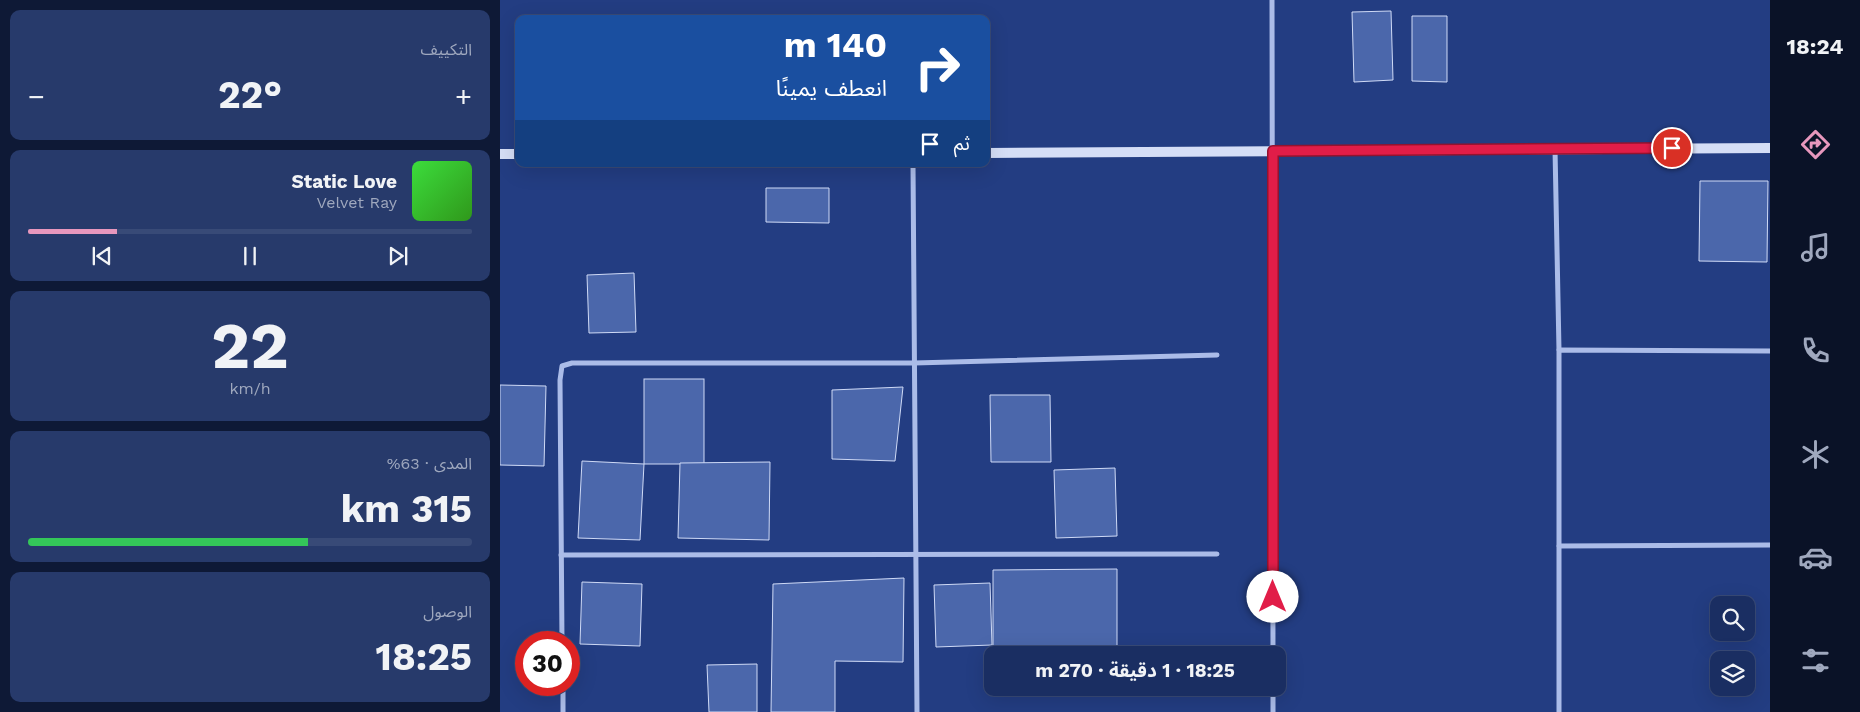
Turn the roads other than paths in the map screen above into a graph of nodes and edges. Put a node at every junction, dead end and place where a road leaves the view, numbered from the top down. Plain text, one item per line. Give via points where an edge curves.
1 (1272, 0) edge
2 (1770, 148) edge
3 (1555, 149) junction
4 (1273, 151) junction
5 (990, 152) edge
6 (500, 154) edge
7 (515, 154) edge
8 (913, 167) edge
9 (1559, 350) junction
10 (1770, 350) edge
11 (1217, 355) dead end
12 (914, 363) junction
13 (1770, 545) edge
14 (1559, 546) junction
15 (1217, 554) dead end
16 (561, 555) junction
17 (916, 556) junction
18 (562, 631) edge
19 (1273, 646) edge
20 (563, 696) edge
21 (1273, 696) edge
22 (563, 712) edge
23 (917, 712) edge
24 (1273, 712) edge
25 (1560, 712) edge

1 - 4 street
2 - 3 street
3 - 4 street
3 - 9 street
4 - 5 street
4 - 19 street
6 - 7 street
8 - 12 street
9 - 10 street
9 - 14 street
11 - 12 street
12 - 16 street via 572,363 562,366
12 - 17 street
13 - 14 street
14 - 25 street
15 - 17 street
16 - 17 street
16 - 18 street
17 - 23 street
20 - 22 street
21 - 24 street

